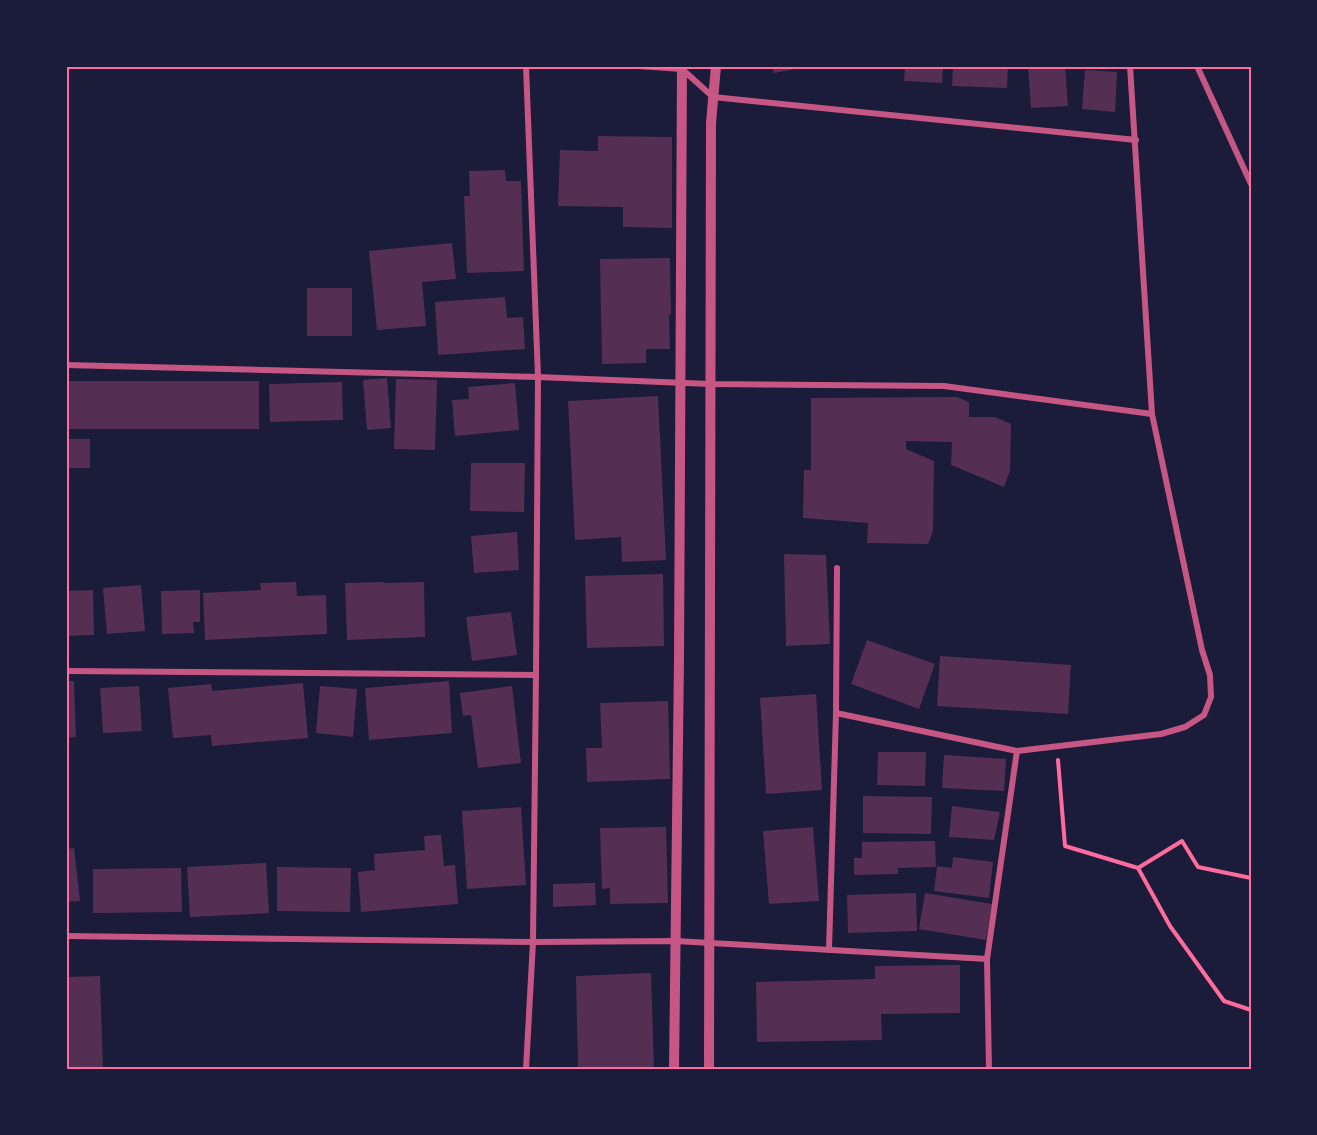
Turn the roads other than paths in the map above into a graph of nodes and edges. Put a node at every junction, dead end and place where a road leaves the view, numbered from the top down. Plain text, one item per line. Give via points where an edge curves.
1 (526, 66) edge
2 (638, 66) edge
3 (716, 66) edge
4 (1130, 66) edge
5 (1197, 66) edge
6 (682, 68) edge
7 (713, 97) junction
8 (1136, 140) junction
9 (1251, 184) edge
10 (66, 365) edge
11 (537, 377) junction
12 (680, 382) junction
13 (710, 384) junction
14 (1152, 414) junction
15 (837, 568) dead end
16 (66, 671) edge
17 (536, 675) junction
18 (836, 713) junction
19 (1017, 752) junction
20 (66, 936) edge
21 (676, 941) junction
22 (532, 942) junction
23 (709, 942) junction
24 (829, 950) junction
25 (987, 960) junction
26 (526, 1069) edge
27 (674, 1069) edge
28 (709, 1069) edge
29 (988, 1069) edge

1 - 11 street
2 - 6 street
3 - 7 street
4 - 8 street
5 - 9 street
6 - 7 street
6 - 12 street
7 - 8 street
7 - 13 street
8 - 14 street
10 - 11 street
11 - 12 street
11 - 17 street
12 - 13 street
12 - 21 street
13 - 14 street via 944,386
13 - 23 street
14 - 19 street via 1210,675 1211,697 1204,715 1185,727 1161,734
15 - 18 street
16 - 17 street
17 - 22 street
18 - 19 street
18 - 24 street
19 - 25 street
20 - 22 street
21 - 22 street
21 - 23 street
21 - 27 street
22 - 26 street
23 - 24 street
23 - 28 street
24 - 25 street
25 - 29 street

